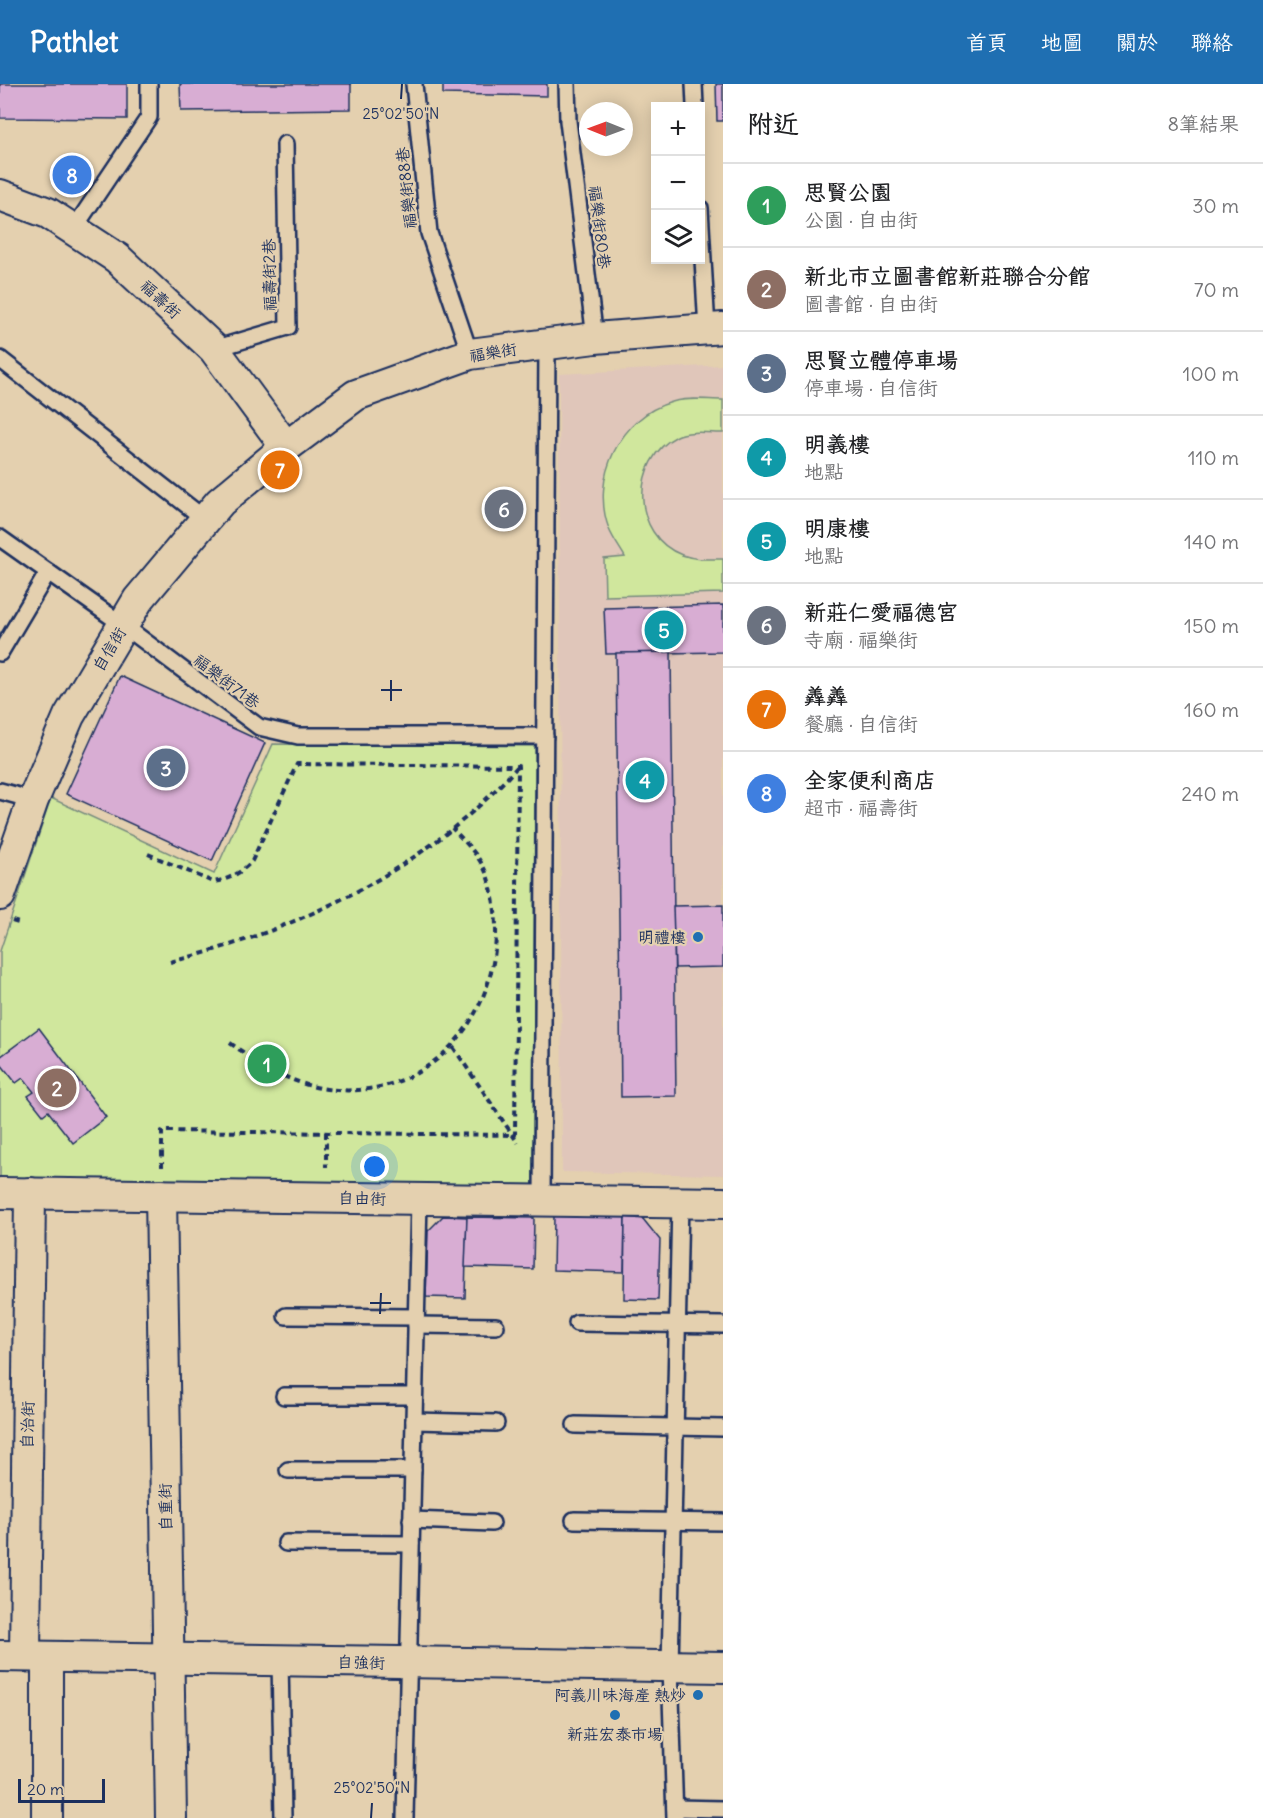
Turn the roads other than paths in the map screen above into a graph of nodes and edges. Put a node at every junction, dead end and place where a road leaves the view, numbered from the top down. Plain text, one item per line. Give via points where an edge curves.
1 (148, 84) edge
2 (414, 84) edge
3 (567, 84) edge
4 (694, 84) edge
5 (695, 102) edge
6 (285, 144) dead end
7 (0, 195) edge
8 (700, 210) edge
9 (73, 230) junction
10 (715, 329) edge
11 (595, 338) junction
12 (547, 344) junction
13 (214, 349) junction
14 (470, 354) junction
15 (0, 359) edge
16 (286, 447) junction
17 (206, 520) junction
18 (0, 538) edge
19 (48, 572) junction
20 (123, 625) junction
21 (2, 645) edge
22 (544, 736) junction
23 (0, 791) edge
24 (33, 800) junction
25 (0, 895) edge
26 (0, 1193) edge
27 (30, 1193) junction
28 (161, 1195) junction
29 (419, 1199) junction
30 (542, 1200) junction
31 (680, 1202) junction
32 (723, 1203) edge
33 (286, 1316) dead end
34 (416, 1321) junction
35 (577, 1323) dead end
36 (678, 1325) junction
37 (723, 1325) edge
38 (496, 1326) dead end
39 (284, 1396) dead end
40 (414, 1396) junction
41 (414, 1421) junction
42 (496, 1423) dead end
43 (575, 1425) dead end
44 (675, 1426) junction
45 (723, 1428) edge
46 (288, 1470) dead end
47 (412, 1470) junction
48 (411, 1520) junction
49 (573, 1520) dead end
50 (673, 1521) junction
51 (723, 1522) edge
52 (492, 1523) dead end
53 (286, 1543) dead end
54 (411, 1544) junction
55 (24, 1656) edge
56 (167, 1659) junction
57 (280, 1660) junction
58 (408, 1663) junction
59 (670, 1667) junction
60 (723, 1667) edge
61 (723, 1809) edge
62 (675, 1813) edge
63 (47, 1818) edge
64 (171, 1818) edge
65 (283, 1818) edge
66 (405, 1818) edge

1 - 9 lane via 149,117
2 - 14 lane, 福樂街88巷 via 429,233
3 - 11 lane, 福樂街80巷 via 568,121
4 - 5 lane
6 - 13 lane, 福壽街2巷 via 288,327
7 - 9 street, 福壽街 via 48,213
8 - 10 lane
9 - 13 street, 福壽街 via 117,258
10 - 11 street, 福樂街
11 - 12 street, 福樂街
12 - 14 street, 福樂街
12 - 22 lane
13 - 16 street, 福壽街
14 - 16 street, 福樂街 via 356,395
15 - 17 lane
16 - 17 street, 自信街 via 220,502
17 - 20 street, 自信街 via 138,600
18 - 19 lane, 福樂街71巷
19 - 20 lane, 福樂街71巷
19 - 21 lane
20 - 22 lane, 福樂街71巷 via 259,727 298,736
20 - 24 street, 自信街 via 69,716
22 - 30 lane
23 - 24 lane
24 - 25 street, 自信街
26 - 27 street, 自由街
27 - 28 street, 自由街
27 - 55 street, 自治街
28 - 29 street, 自由街
28 - 56 street, 自重街
29 - 30 street, 自由街
29 - 34 lane
30 - 31 street, 自由街
31 - 32 street, 自由街
31 - 36 lane
33 - 34 lane
34 - 38 lane
34 - 40 lane
35 - 36 lane
36 - 37 lane
36 - 44 lane
39 - 40 lane
40 - 41 lane
41 - 42 lane
41 - 47 lane
43 - 44 lane
44 - 45 lane
44 - 50 lane
46 - 47 lane
47 - 48 lane
48 - 52 lane
48 - 54 lane
49 - 50 lane
50 - 51 lane
50 - 59 lane
53 - 54 lane
54 - 58 lane
55 - 56 street, 自強街
55 - 63 street, 自治街
56 - 57 street, 自強街
56 - 64 street, 自重街
57 - 58 street, 自強街
57 - 65 lane
58 - 59 street, 自強街
58 - 66 lane
59 - 60 street, 自強街
59 - 62 lane
61 - 62 lane

